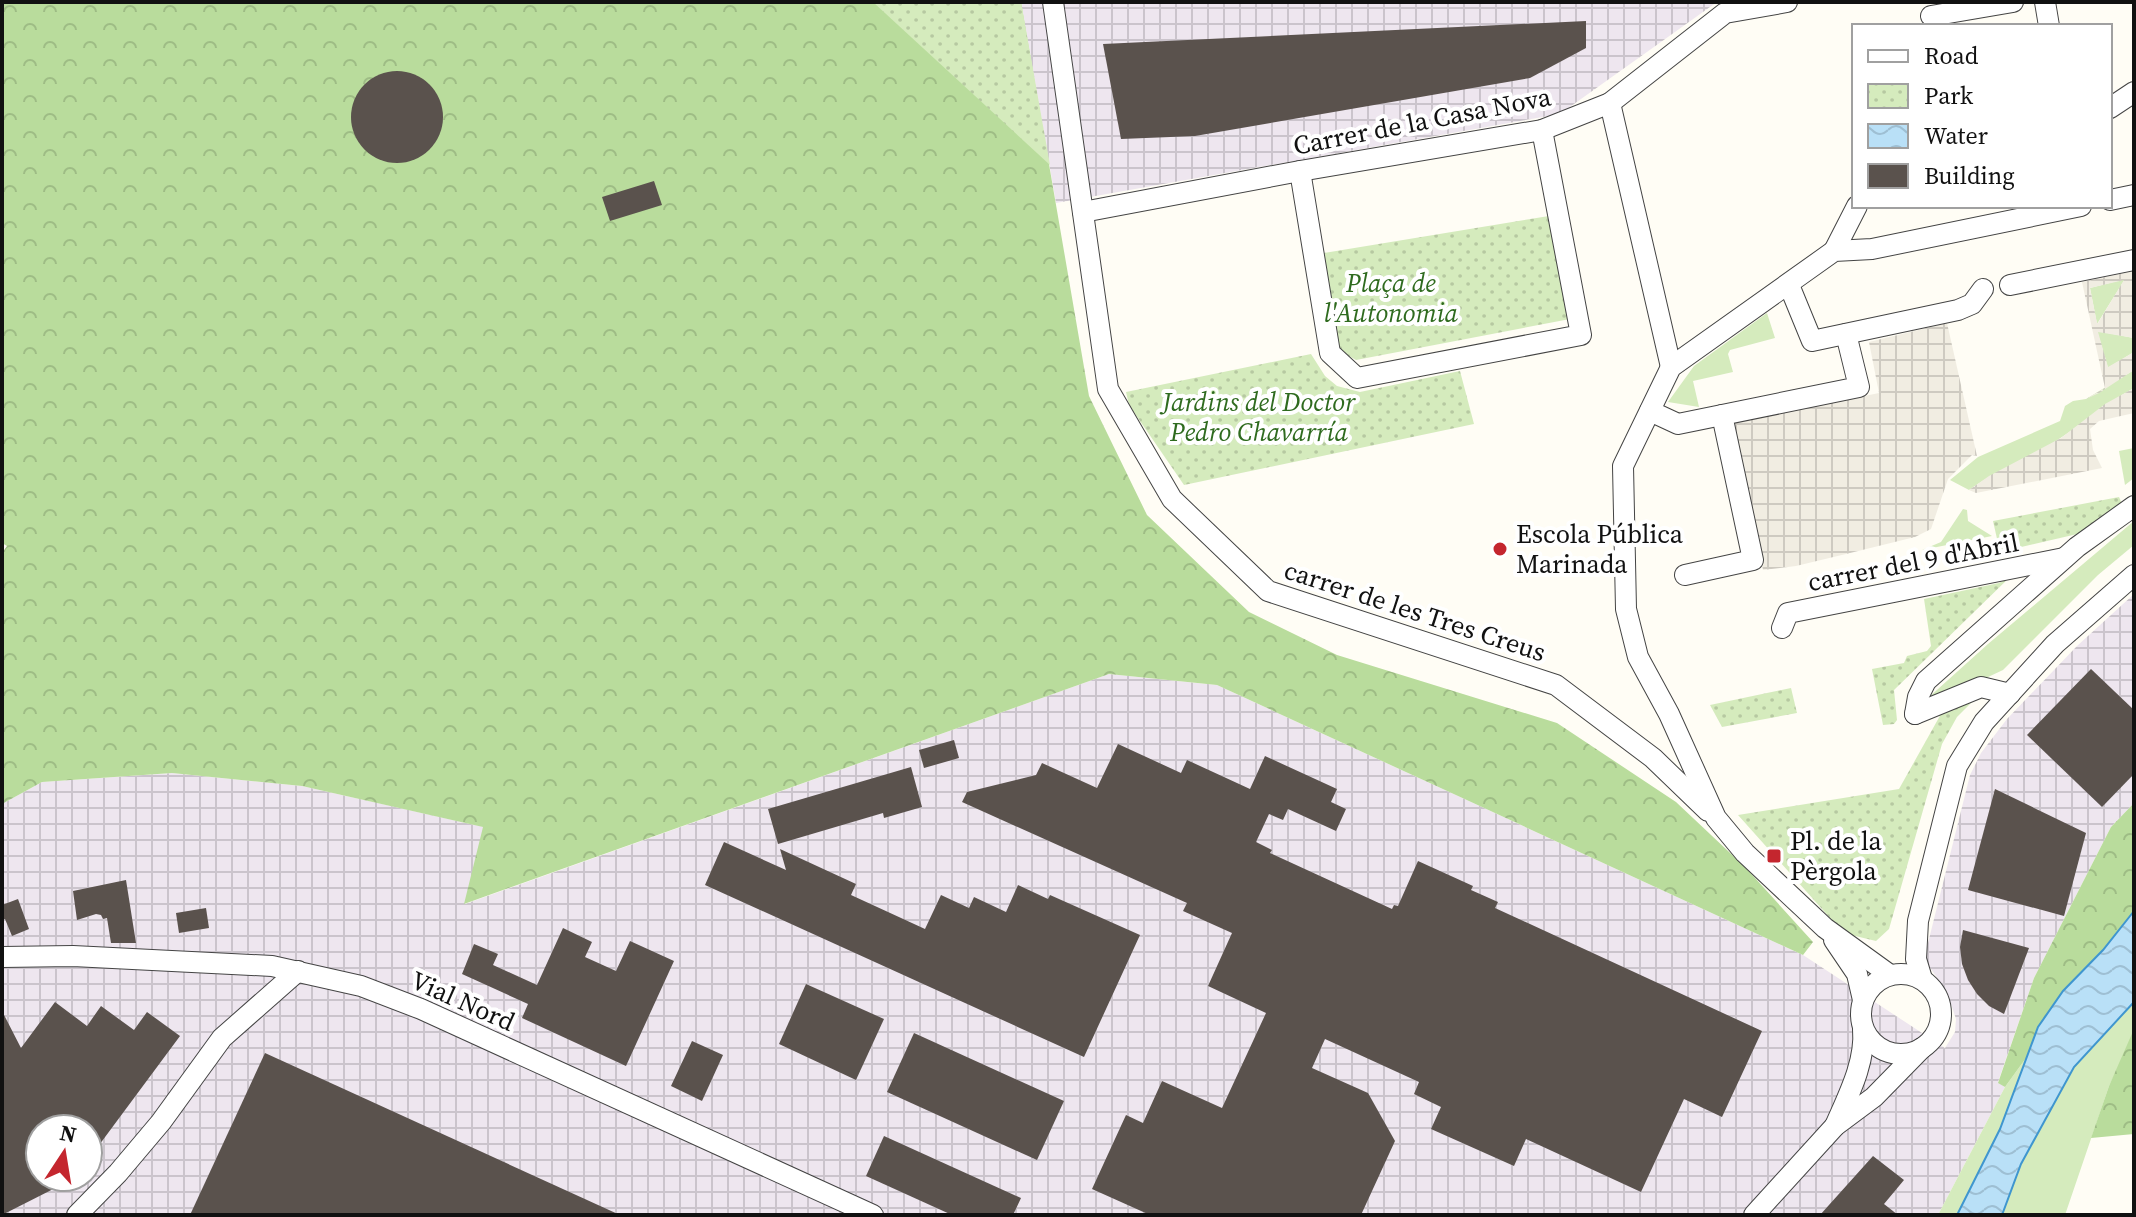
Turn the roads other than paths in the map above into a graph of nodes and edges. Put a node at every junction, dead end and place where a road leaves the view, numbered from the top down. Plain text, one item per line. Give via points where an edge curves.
1 (1053, 2) edge
2 (1787, 2) edge
3 (2013, 2) edge
4 (2045, 2) edge
5 (1931, 15) edge
6 (2049, 24) edge
7 (2134, 92) edge
8 (1610, 103) junction
9 (2112, 107) edge
10 (1542, 130) junction
11 (1300, 171) junction
12 (2134, 195) edge
13 (2112, 200) edge
14 (1856, 208) edge
15 (2068, 208) edge
16 (1083, 212) junction
17 (1834, 251) junction
18 (2134, 260) edge
19 (1789, 285) junction
20 (2010, 285) dead end
21 (1983, 289) dead end
22 (1846, 334) junction
23 (1671, 367) junction
24 (1650, 411) junction
25 (1722, 415) junction
26 (2134, 506) edge
27 (2064, 558) junction
28 (1685, 575) dead end
29 (2134, 575) edge
30 (1782, 628) dead end
31 (2010, 694) junction
32 (1716, 818) junction
33 (1918, 921) junction
34 (1825, 928) junction
35 (2, 957) edge
36 (298, 971) junction
37 (1892, 974) junction
38 (1922, 979) junction
39 (1863, 1000) junction
40 (1863, 1029) junction
41 (1922, 1048) junction
42 (1835, 1126) junction
43 (77, 1215) edge
44 (873, 1215) edge
45 (1754, 1215) edge

1 - 16 street, carrer de les Tres Creus
2 - 8 street, Carrer de la Casa Nova via 1725,13
3 - 5 street
4 - 6 street
7 - 9 street
8 - 10 street, Carrer de la Casa Nova
8 - 23 street
10 - 11 street, Carrer de la Casa Nova
10 - 11 street via 1581,335 1357,378 1330,353
11 - 16 street, Carrer de la Casa Nova
12 - 13 street
14 - 17 street
15 - 17 street via 1872,249
16 - 32 street, carrer de les Tres Creus via 1108,389 1172,499 1246,571 1268,591 1556,685 1653,758
17 - 19 street
18 - 20 street
19 - 22 street via 1812,341
19 - 23 street
21 - 22 street via 1972,304 1958,310
22 - 25 street via 1859,387
23 - 24 street
24 - 25 street via 1678,424
24 - 32 street via 1623,466 1626,609 1638,657
25 - 28 street via 1753,560
26 - 27 street, carrer del 9 d'Abril
27 - 30 street, carrer del 9 d'Abril via 1788,613
27 - 31 street, carrer del 9 d'Abril via 1926,681 1915,714 1981,687
29 - 31 street via 2055,644
31 - 33 street via 1984,722 1957,766
32 - 34 street via 1745,853
33 - 37 street
33 - 38 street via 1916,959
34 - 37 street
34 - 39 street via 1857,974
35 - 36 street, Vial Nord via 73,956
36 - 43 street via 222,1038 161,1122
36 - 44 street, Vial Nord via 361,986 421,1009
37 - 38 street
37 - 39 street via 1876,981
38 - 41 street via 1937,996 1941,1018 1933,1039
39 - 40 street
40 - 41 street via 1888,1052
40 - 42 street via 1856,1076
41 - 42 street via 1874,1097
42 - 45 street

